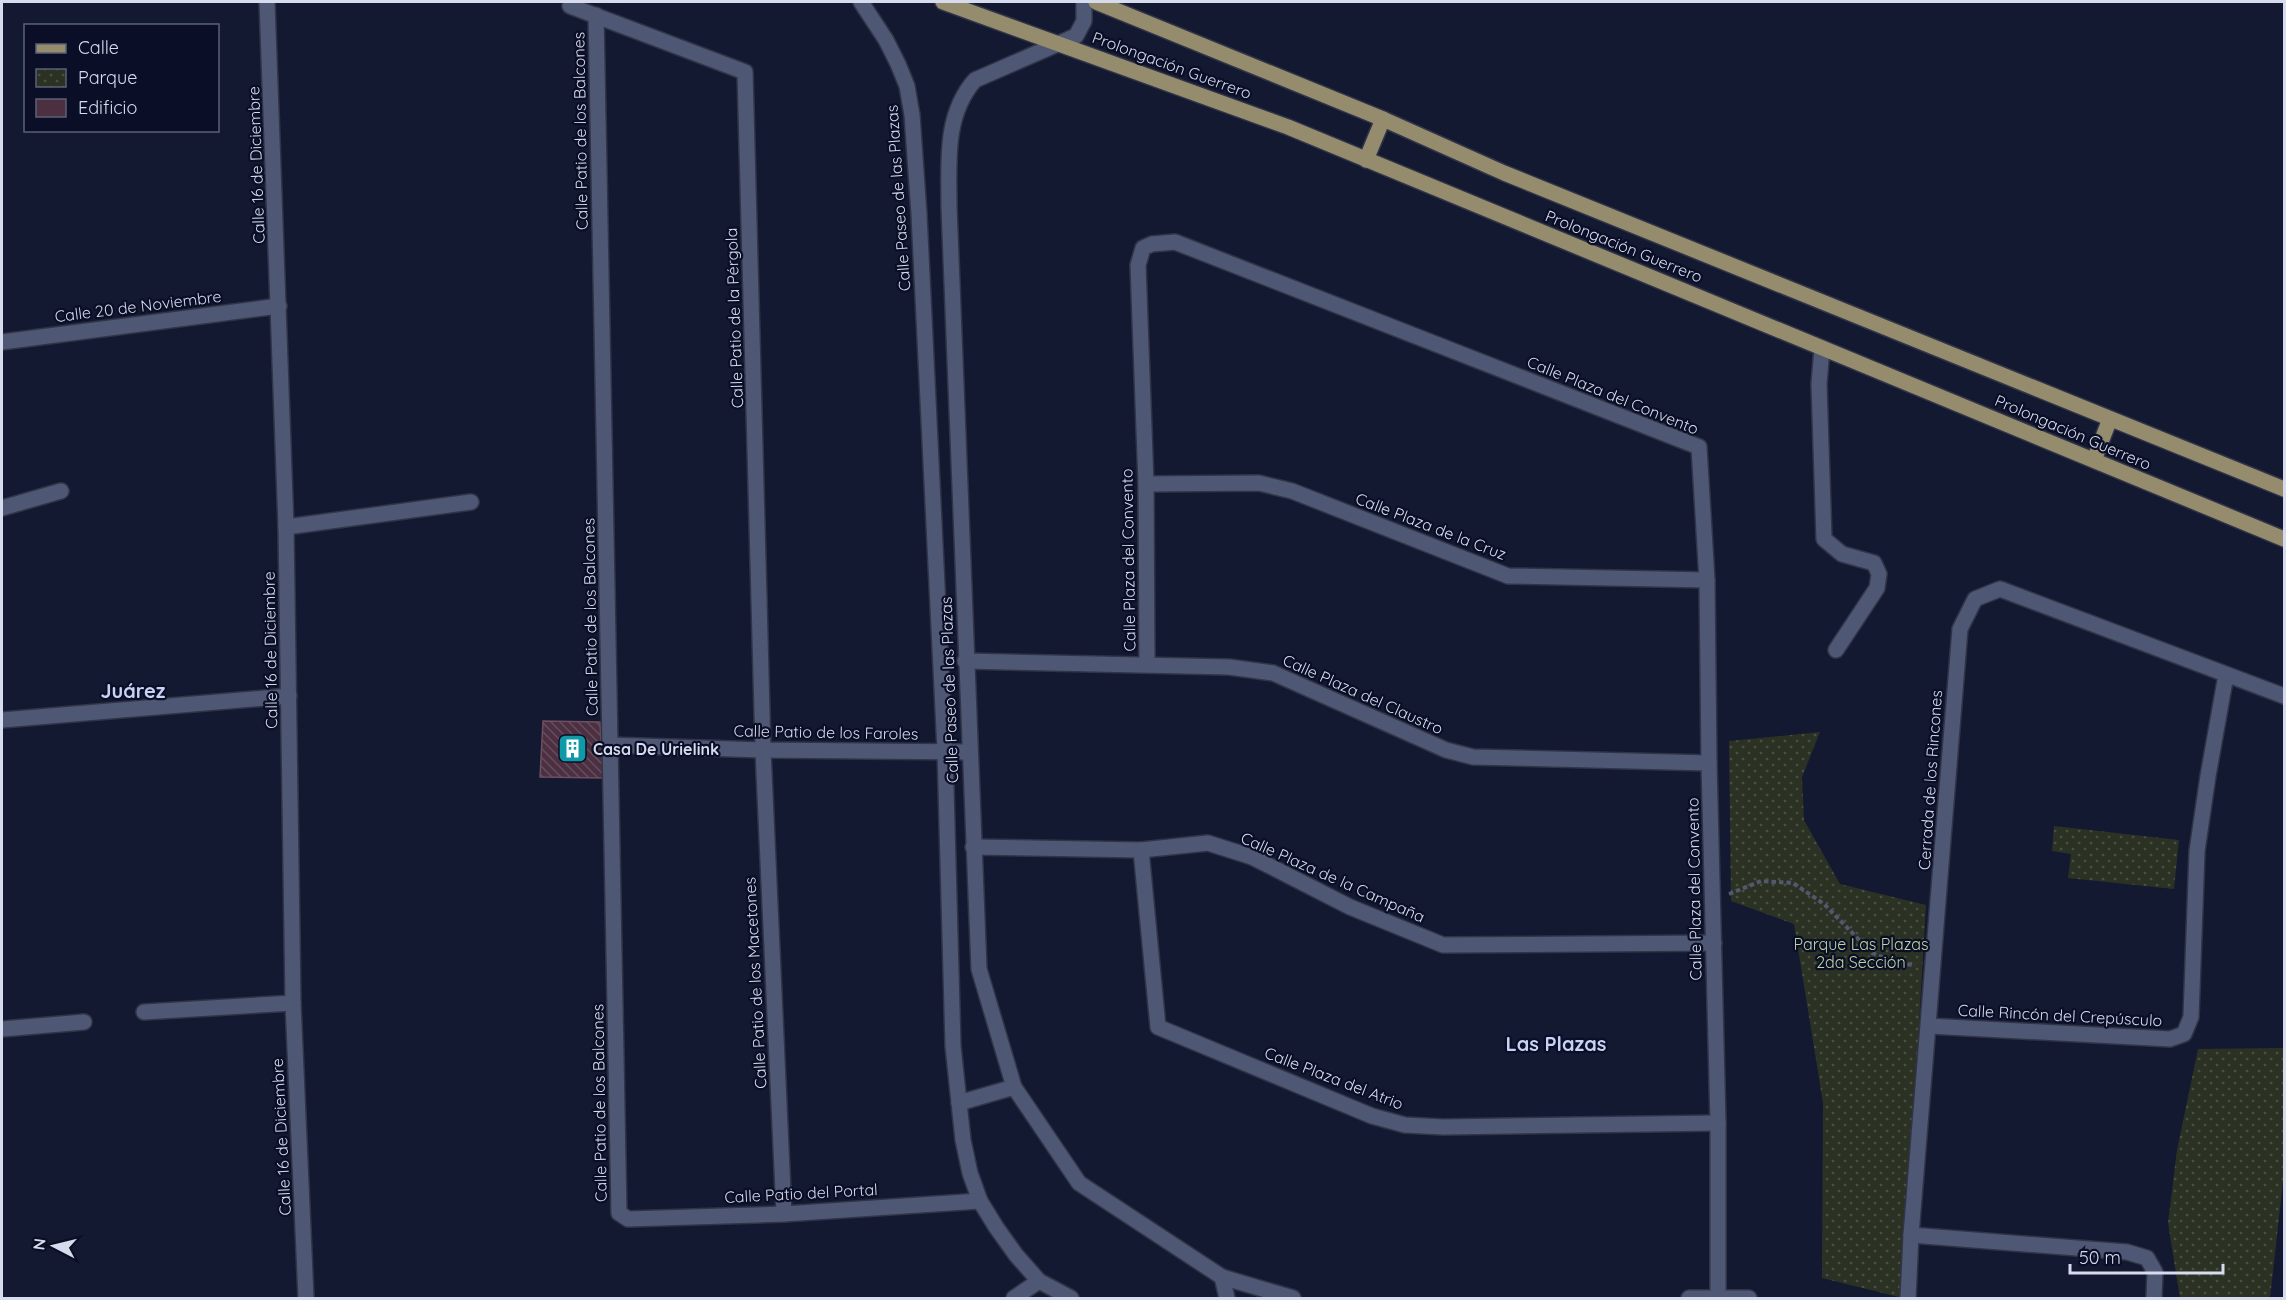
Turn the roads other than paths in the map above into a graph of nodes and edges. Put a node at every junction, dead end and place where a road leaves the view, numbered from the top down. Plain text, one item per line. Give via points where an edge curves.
1 (267, 2) edge
2 (861, 2) edge
3 (943, 2) edge
4 (1084, 2) edge
5 (1096, 2) edge
6 (570, 6) dead end
7 (596, 15) junction
8 (1059, 44) junction
9 (1383, 119) junction
10 (1366, 160) junction
11 (279, 306) junction
12 (2, 342) edge
13 (1822, 348) junction
14 (2110, 419) junction
15 (2094, 460) junction
16 (1146, 484) junction
17 (2284, 489) edge
18 (61, 491) dead end
19 (471, 502) dead end
20 (2, 507) edge
21 (286, 527) junction
22 (2284, 539) edge
23 (1707, 580) junction
24 (1836, 650) dead end
25 (965, 661) junction
26 (1147, 664) junction
27 (2226, 675) junction
28 (289, 696) junction
29 (2284, 696) edge
30 (2, 720) edge
31 (610, 745) junction
32 (763, 750) junction
33 (945, 752) junction
34 (969, 752) junction
35 (1709, 763) junction
36 (973, 848) junction
37 (1141, 850) junction
38 (1714, 943) junction
39 (293, 1003) junction
40 (144, 1012) dead end
41 (84, 1023) dead end
42 (1929, 1026) junction
43 (2, 1029) edge
44 (1014, 1087) junction
45 (959, 1103) junction
46 (1718, 1123) junction
47 (980, 1201) junction
48 (784, 1214) junction
49 (624, 1217) joint
50 (1911, 1235) junction
51 (1222, 1277) junction
52 (1040, 1281) junction
53 (1718, 1298) edge
54 (1743, 1298) edge
55 (306, 1299) edge
56 (1014, 1299) edge
57 (1071, 1299) edge
58 (1227, 1299) edge
59 (1293, 1299) edge
60 (1689, 1299) edge
61 (1749, 1299) edge
62 (1908, 1299) edge
63 (2154, 1299) edge

1 - 11 street, Calle 16 de Diciembre
2 - 33 street, Calle Paseo de las Plazas via 898,64 912,115
3 - 8 main road, Prolongación Guerrero
4 - 8 street, Calle Paseo de las Plazas via 1081,29
5 - 9 main road, Prolongación Guerrero
6 - 7 street, Calle Patio de la Pérgola
7 - 31 street, Calle Patio de los Balcones
7 - 32 street, Calle Patio de la Pérgola via 745,72
8 - 10 main road, Prolongación Guerrero via 1288,127
8 - 25 street, Calle Paseo de las Plazas via 975,80 957,106 952,126 949,207
9 - 10 main road
9 - 14 main road, Prolongación Guerrero via 1504,173
10 - 13 main road, Prolongación Guerrero
11 - 12 street, Calle 20 de Noviembre
11 - 21 street, Calle 16 de Diciembre
13 - 15 main road, Prolongación Guerrero
13 - 24 street via 1819,384 1824,539 1842,554 1874,563 1879,574 1877,588
14 - 15 main road
14 - 17 main road, Prolongación Guerrero
15 - 22 main road, Prolongación Guerrero
16 - 23 street, Calle Plaza de la Cruz via 1259,483 1292,491 1508,576
16 - 23 street, Calle Plaza del Convento via 1138,265 1143,248 1175,242 1699,447
16 - 26 street, Calle Plaza del Convento
18 - 20 street
19 - 21 street
21 - 28 street, Calle 16 de Diciembre
23 - 35 street, Calle Plaza del Convento
25 - 26 street, Calle Plaza del Claustro
25 - 34 street, Calle Paseo de las Plazas
26 - 35 street, Calle Plaza del Claustro via 1273,673 1446,750 1473,757
27 - 29 street, Cerrada de los Rincones
27 - 42 street, Calle Rincón del Crepúsculo via 2197,851 2190,1017 2184,1034 2170,1039
27 - 42 street, Cerrada de los Rincones via 2000,589 1975,598 1960,629
28 - 30 street
28 - 39 street, Calle 16 de Diciembre
31 - 32 street, Calle Patio de los Faroles
31 - 49 street, Calle Patio de los Balcones via 619,1213
32 - 33 street, Calle Patio de los Faroles
32 - 48 street, Calle Patio de los Macetones
33 - 34 street, Calle Patio de los Faroles
33 - 45 street, Calle Paseo de las Plazas via 953,1046
34 - 36 street, Calle Paseo de las Plazas
35 - 38 street, Calle Plaza del Convento
36 - 37 street, Calle Plaza de la Campaña
36 - 44 street, Calle Paseo de las Plazas via 979,969
37 - 38 street, Calle Plaza de la Campaña via 1208,843 1252,857 1350,907 1443,945
37 - 46 street, Calle Plaza del Atrio via 1158,1027 1372,1116 1405,1125
38 - 46 street, Calle Plaza del Convento
39 - 40 street
39 - 55 street, Calle 16 de Diciembre
41 - 43 street
42 - 50 street, Cerrada de los Rincones
44 - 45 street
44 - 51 street, Calle Paseo de las Plazas via 1079,1183
45 - 47 street, Calle Paseo de las Plazas via 970,1173
46 - 53 street, Calle Plaza del Convento
47 - 48 street, Calle Patio del Portal
47 - 52 street, Calle Paseo de las Plazas via 1016,1255
48 - 49 street, Calle Patio del Portal
50 - 62 street, Cerrada de los Rincones
50 - 63 street via 2127,1252 2147,1258 2154,1272
51 - 58 street
51 - 59 street, Calle Paseo de las Plazas
52 - 56 street
52 - 57 street, Calle Paseo de las Plazas
53 - 54 street
53 - 60 street
54 - 61 street

